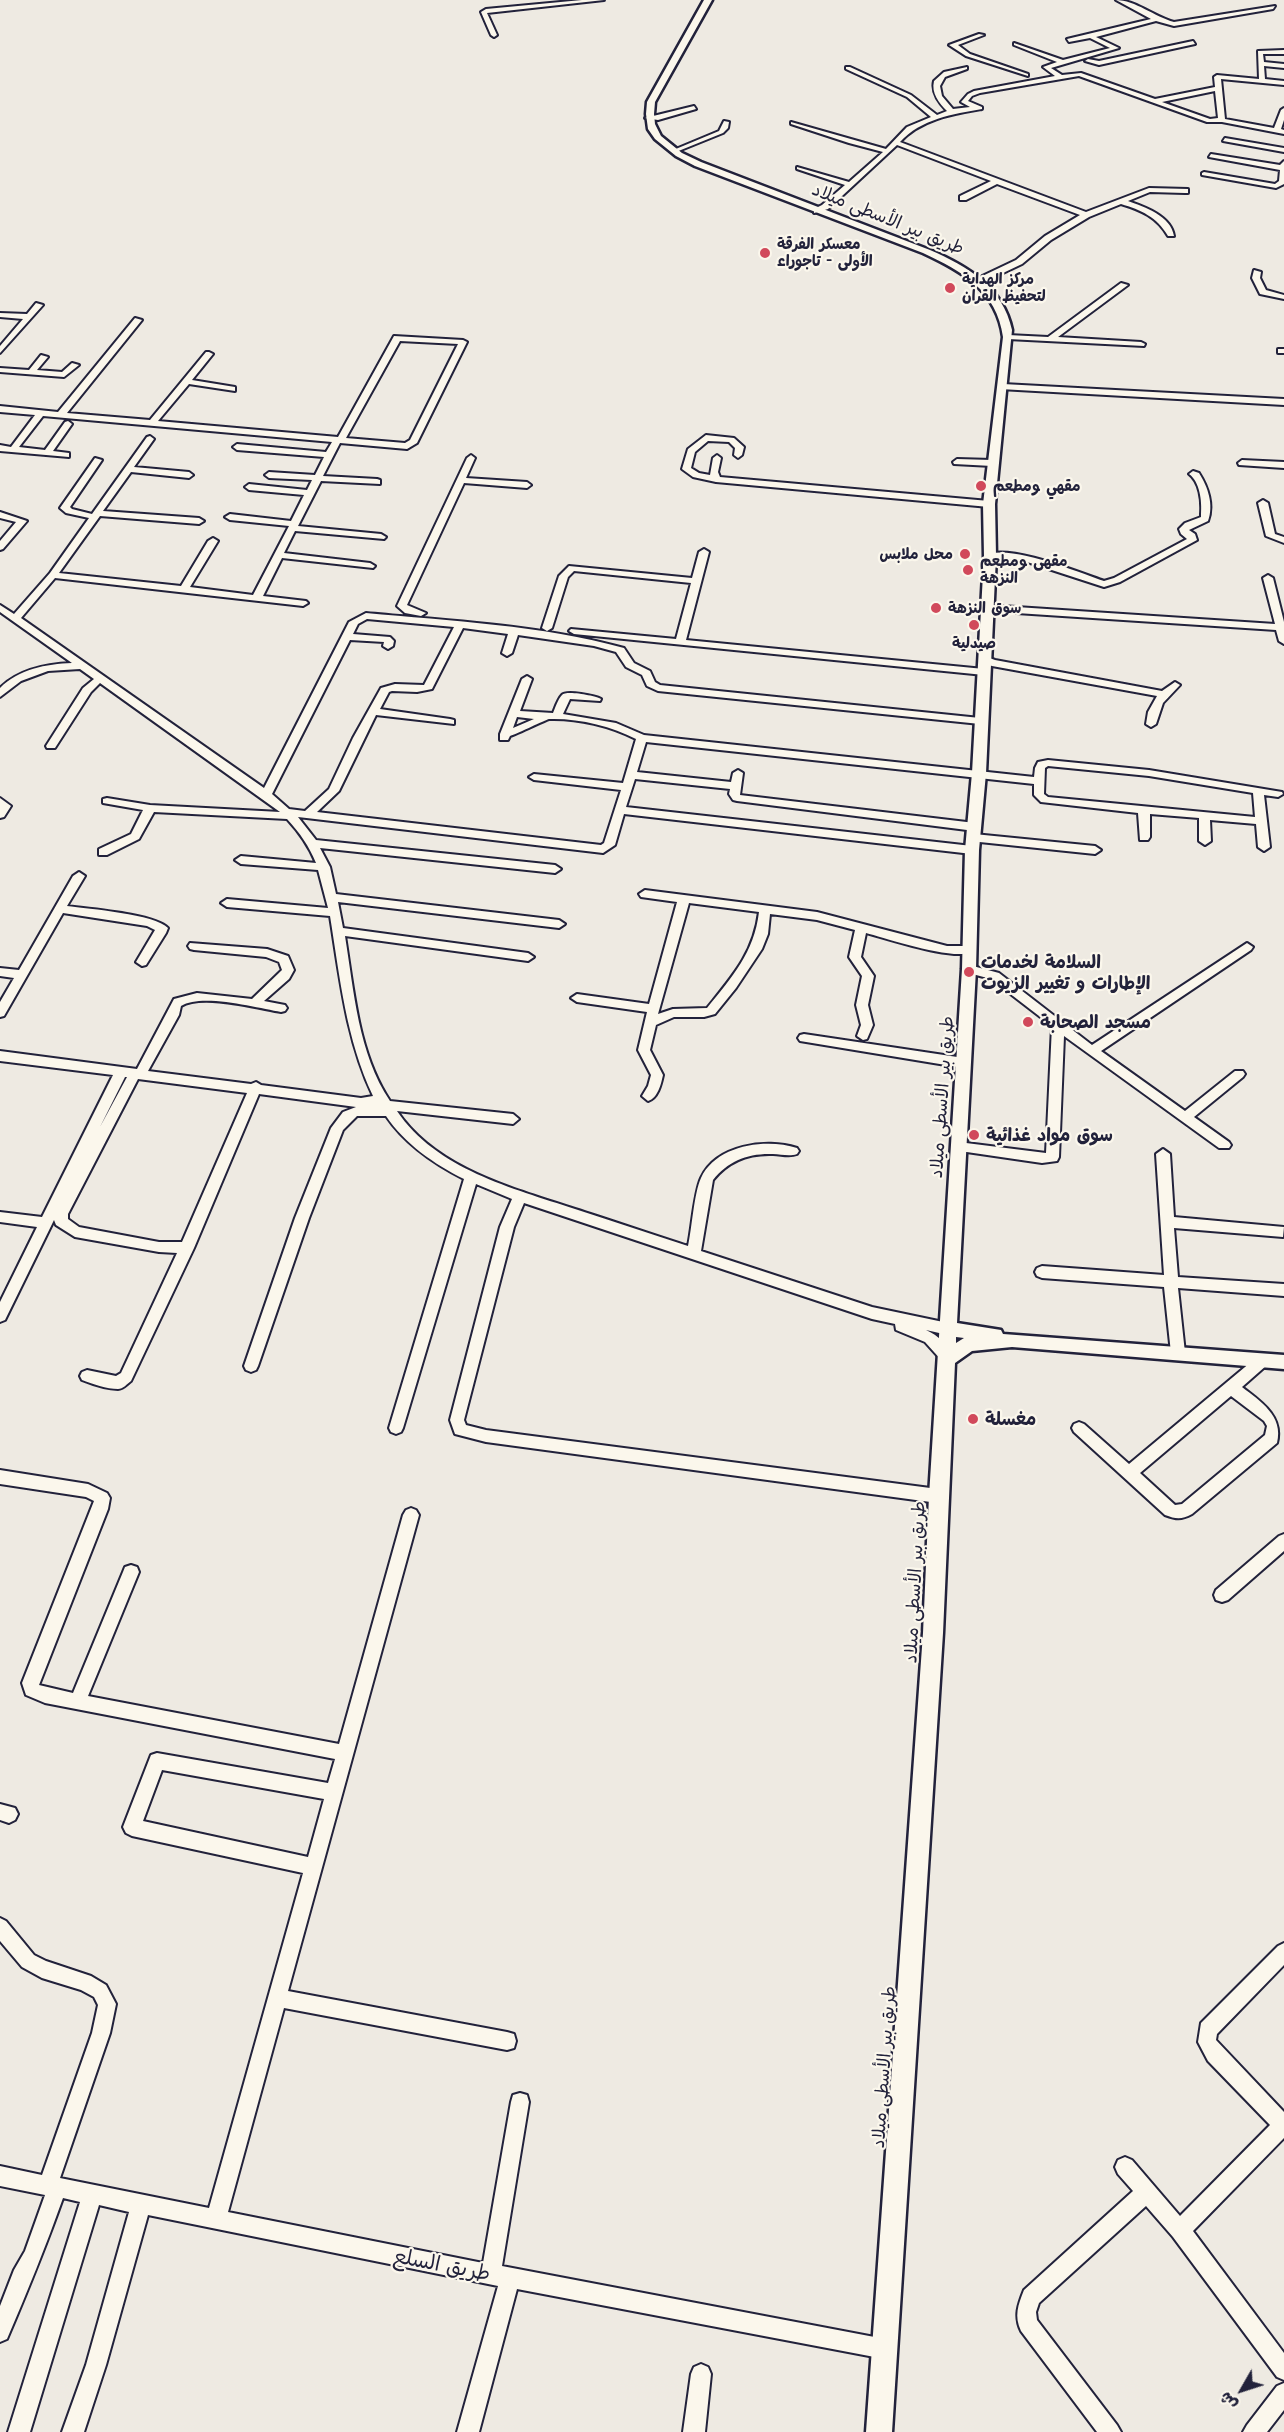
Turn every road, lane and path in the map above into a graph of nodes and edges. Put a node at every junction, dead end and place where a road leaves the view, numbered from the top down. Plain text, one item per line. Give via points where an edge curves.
1 (601, 0) edge
2 (708, 0) edge
3 (1118, 0) edge
4 (1274, 7) dead end
5 (1152, 20) junction
6 (1173, 31) dead end
7 (494, 35) dead end
8 (981, 35) dead end
9 (1183, 36) dead end
10 (1092, 37) junction
11 (1069, 40) dead end
12 (1016, 44) dead end
13 (1284, 52) edge
14 (1081, 58) junction
15 (1062, 62) junction
16 (1262, 64) junction
17 (1284, 66) edge
18 (848, 68) dead end
19 (965, 68) dead end
20 (1060, 77) junction
21 (1262, 81) junction
22 (1284, 83) edge
23 (1218, 88) junction
24 (976, 92) junction
25 (1156, 101) junction
26 (694, 108) dead end
27 (1284, 110) edge
28 (952, 112) junction
29 (648, 118) junction
30 (936, 118) junction
31 (1222, 120) junction
32 (726, 122) dead end
33 (793, 123) dead end
34 (1281, 131) edge
35 (1225, 140) dead end
36 (897, 143) junction
37 (1284, 150) edge
38 (674, 151) junction
39 (888, 151) junction
40 (1211, 156) dead end
41 (1284, 163) edge
42 (799, 168) dead end
43 (1284, 168) edge
44 (1204, 174) dead end
45 (997, 181) junction
46 (851, 184) junction
47 (1185, 191) dead end
48 (963, 198) dead end
49 (1121, 201) junction
50 (817, 211) junction
51 (1086, 215) junction
52 (1172, 234) dead end
53 (1257, 272) dead end
54 (979, 281) junction
55 (1124, 285) dead end
56 (1284, 297) edge
57 (39, 305) dead end
58 (0, 315) edge
59 (29, 317) junction
60 (138, 320) dead end
61 (1008, 337) junction
62 (1050, 339) junction
63 (4, 341) edge
64 (1141, 344) dead end
65 (0, 351) edge
66 (209, 354) dead end
67 (45, 357) dead end
68 (75, 365) dead end
69 (0, 370) edge
70 (31, 373) junction
71 (186, 381) junction
72 (1003, 387) junction
73 (232, 389) dead end
74 (1284, 402) edge
75 (0, 409) edge
76 (41, 414) junction
77 (60, 415) junction
78 (153, 422) junction
79 (68, 424) dead end
80 (150, 439) dead end
81 (339, 440) junction
82 (237, 447) dead end
83 (4, 450) edge
84 (46, 453) junction
85 (66, 455) dead end
86 (327, 455) junction
87 (738, 455) dead end
88 (471, 458) dead end
89 (717, 458) dead end
90 (98, 460) dead end
91 (957, 462) dead end
92 (992, 463) junction
93 (1242, 463) dead end
94 (1284, 465) edge
95 (127, 469) junction
96 (1192, 474) dead end
97 (189, 475) dead end
98 (269, 475) dead end
99 (316, 478) junction
100 (716, 478) junction
101 (461, 480) junction
102 (377, 482) dead end
103 (527, 485) dead end
104 (249, 487) dead end
105 (309, 493) junction
106 (1263, 503) dead end
107 (989, 504) junction
108 (0, 515) edge
109 (96, 515) junction
110 (230, 517) dead end
111 (199, 521) dead end
112 (294, 526) junction
113 (381, 537) dead end
114 (1284, 540) edge
115 (213, 541) dead end
116 (0, 547) edge
117 (704, 552) dead end
118 (279, 555) junction
119 (990, 556) junction
120 (370, 566) dead end
121 (53, 575) junction
122 (1268, 578) dead end
123 (696, 581) junction
124 (185, 588) junction
125 (257, 597) junction
126 (303, 603) dead end
127 (0, 608) edge
128 (986, 608) junction
129 (15, 619) junction
130 (460, 625) junction
131 (547, 628) junction
132 (1282, 628) edge
133 (514, 631) junction
134 (347, 637) junction
135 (1284, 641) edge
136 (680, 643) junction
137 (388, 646) dead end
138 (507, 653) dead end
139 (984, 665) junction
140 (82, 666) junction
141 (99, 679) junction
142 (527, 679) dead end
143 (1175, 685) dead end
144 (0, 694) edge
145 (1163, 694) junction
146 (596, 699) dead end
147 (372, 711) junction
148 (514, 714) junction
149 (551, 717) junction
150 (980, 721) junction
151 (450, 722) dead end
152 (1151, 724) dead end
153 (642, 738) junction
154 (51, 746) dead end
155 (738, 773) dead end
156 (979, 774) junction
157 (630, 775) junction
158 (534, 777) dead end
159 (1040, 781) junction
160 (736, 786) junction
161 (626, 787) junction
162 (1258, 790) junction
163 (1278, 794) dead end
164 (266, 795) junction
165 (0, 801) edge
166 (106, 801) dead end
167 (150, 808) junction
168 (1144, 808) junction
169 (619, 810) junction
170 (0, 814) edge
171 (288, 814) junction
172 (308, 814) junction
173 (1204, 815) junction
174 (1261, 821) junction
175 (1144, 837) dead end
176 (974, 838) junction
177 (1204, 841) dead end
178 (312, 843) junction
179 (1264, 847) dead end
180 (1095, 850) dead end
181 (103, 852) dead end
182 (241, 860) dead end
183 (324, 867) junction
184 (555, 869) dead end
185 (79, 876) dead end
186 (645, 894) dead end
187 (332, 897) junction
188 (684, 899) junction
189 (227, 903) dead end
190 (60, 909) junction
191 (765, 909) junction
192 (335, 913) junction
193 (559, 924) dead end
194 (862, 927) junction
195 (338, 931) junction
196 (194, 945) dead end
197 (1247, 947) dead end
198 (969, 950) junction
199 (528, 957) dead end
200 (142, 962) dead end
201 (969, 969) junction
202 (0, 972) edge
203 (22, 975) junction
204 (577, 998) dead end
205 (253, 1004) junction
206 (281, 1008) dead end
207 (654, 1009) junction
208 (0, 1013) edge
209 (650, 1022) junction
210 (1058, 1025) junction
211 (863, 1036) dead end
212 (804, 1038) dead end
213 (1092, 1051) junction
214 (0, 1056) edge
215 (964, 1063) junction
216 (132, 1073) junction
217 (1239, 1074) dead end
218 (256, 1087) junction
219 (648, 1096) dead end
220 (385, 1105) junction
221 (1186, 1116) junction
222 (513, 1119) dead end
223 (1224, 1145) dead end
224 (958, 1147) junction
225 (792, 1151) dead end
226 (1163, 1154) dead end
227 (471, 1178) junction
228 (520, 1196) junction
229 (0, 1217) edge
230 (1168, 1222) junction
231 (46, 1223) junction
232 (1283, 1232) edge
233 (187, 1248) junction
234 (694, 1253) junction
235 (1042, 1272) dead end
236 (1171, 1283) junction
237 (1284, 1290) edge
238 (872, 1313) junction
239 (0, 1316) edge
240 (948, 1329) junction
241 (1012, 1340) junction
242 (1178, 1353) junction
243 (948, 1358) junction
244 (1262, 1360) junction
245 (1284, 1362) edge
246 (251, 1366) dead end
247 (87, 1376) dead end
248 (1231, 1387) junction
249 (396, 1428) dead end
250 (1079, 1428) dead end
251 (1129, 1473) junction
252 (0, 1477) edge
253 (938, 1496) junction
254 (411, 1515) dead end
255 (1284, 1541) edge
256 (131, 1572) dead end
257 (1222, 1595) dead end
258 (78, 1701) junction
259 (345, 1753) junction
260 (335, 1793) junction
261 (315, 1867) junction
262 (0, 1927) edge
263 (1284, 1952) edge
264 (278, 1998) junction
265 (507, 2041) dead end
266 (520, 2102) dead end
267 (1284, 2126) edge
268 (1125, 2167) dead end
269 (0, 2176) edge
270 (52, 2187) junction
271 (1147, 2192) junction
272 (92, 2195) junction
273 (141, 2205) junction
274 (216, 2219) junction
275 (1180, 2230) junction
276 (501, 2276) junction
277 (0, 2332) edge
278 (885, 2349) junction
279 (1284, 2370) edge
280 (701, 2374) dead end
281 (1284, 2393) edge
282 (18, 2432) edge
283 (73, 2432) edge
284 (468, 2432) edge
285 (694, 2432) edge
286 (879, 2432) edge
287 (1110, 2432) edge
288 (1254, 2432) edge

1 - 7 street via 486,11
2 - 29 main road via 651,102
3 - 4 street via 1174,24
3 - 5 street
5 - 6 street
5 - 10 street
8 - 24 street via 952,45 970,56 1026,75
9 - 14 street via 1193,42 1100,63
10 - 11 street
10 - 14 street via 1116,48
12 - 15 street
13 - 16 street via 1261,52
14 - 15 street
15 - 20 street via 1046,67
16 - 17 street
16 - 21 street
18 - 30 street via 909,96
19 - 28 street via 941,76 938,82 941,102
20 - 24 street
20 - 25 street via 1084,74
21 - 22 street
21 - 23 street via 1217,77
23 - 25 street
23 - 31 street
24 - 28 street via 964,102 980,108
25 - 31 street via 1209,121
26 - 29 street
27 - 34 street
28 - 30 street
29 - 38 main road, طريق بير الأسطى ميلاد via 662,142
30 - 36 street via 909,128
31 - 34 street
32 - 38 street via 721,132
33 - 39 street
35 - 37 street
36 - 39 street
36 - 45 street
38 - 50 main road, طريق بير الأسطى ميلاد
39 - 46 street
40 - 43 street
41 - 43 street
42 - 46 street
43 - 44 street via 1282,182 1276,186
45 - 48 street
45 - 51 street
46 - 50 street
47 - 49 street via 1152,189
49 - 51 street
49 - 52 street via 1151,212
50 - 54 main road, طريق بير الأسطى ميلاد via 939,258
51 - 54 street via 1019,262
53 - 56 street via 1263,292
54 - 61 main road, طريق بير الأسطى ميلاد via 1004,312
55 - 62 street
57 - 59 street
58 - 59 street
59 - 63 street
60 - 77 street
61 - 62 street
61 - 72 main road, طريق بير الأسطى ميلاد
62 - 64 street
63 - 65 street
66 - 71 street
67 - 70 street
68 - 70 street via 64,375
69 - 70 street
71 - 73 street
71 - 78 street
72 - 74 street
72 - 92 main road, طريق بير الأسطى ميلاد
75 - 76 street
76 - 77 street
76 - 83 street
77 - 78 street
78 - 81 street
79 - 84 street
80 - 95 street
81 - 81 street via 397,338 462,342 413,443 402,446
81 - 86 street
82 - 86 street
83 - 84 street
84 - 85 street
86 - 99 street
87 - 100 street via 739,445 724,439 706,438 691,451 687,470 696,476
88 - 101 street
89 - 100 street
90 - 109 street via 65,508
91 - 92 street
92 - 107 main road, طريق بير الأسطى ميلاد
93 - 94 street
95 - 97 street
95 - 109 street
96 - 119 street via 1200,481 1207,508 1205,519 1184,529 1192,540 1104,585 1022,557
98 - 99 street
99 - 102 street
99 - 105 street
100 - 107 street
101 - 103 street
101 - 131 street via 403,609
104 - 105 street
105 - 112 street
106 - 114 street via 1271,536
107 - 119 main road, طريق بير الأسطى ميلاد
108 - 116 street via 22,521
109 - 111 street
109 - 121 street
110 - 112 street
112 - 113 street
112 - 118 street
115 - 124 street
117 - 123 street
118 - 120 street
118 - 125 street
119 - 128 main road, طريق بير الأسطى ميلاد
121 - 124 street
121 - 129 street
122 - 132 street
123 - 131 street via 572,568 564,576
123 - 136 street
124 - 125 street
125 - 126 street
127 - 129 street
128 - 132 street
128 - 139 main road, طريق بير الأسطى ميلاد
129 - 140 street
130 - 133 street
130 - 134 street via 366,616 356,620
130 - 147 street via 428,687 388,687
131 - 136 street
132 - 135 street
133 - 138 street
133 - 150 street via 616,648 630,664 646,672 651,684 658,688
134 - 137 street via 386,639
134 - 164 street
136 - 139 street
139 - 145 street via 992,663
139 - 150 main road, طريق بير الأسطى ميلاد
140 - 141 street
140 - 144 street via 33,672 12,682
141 - 154 street via 87,690
141 - 164 street
142 - 148 street
143 - 145 street
145 - 152 street
146 - 149 street via 566,696
147 - 151 street
147 - 172 street via 334,790
148 - 149 street
148 - 149 street via 505,736
149 - 153 street via 615,724
150 - 156 main road, طريق بير الأسطى ميلاد
153 - 156 street
153 - 157 street
155 - 160 street
156 - 159 street
156 - 176 main road, طريق بير الأسطى ميلاد
157 - 160 street
157 - 161 street
158 - 161 street
159 - 162 street via 1040,766 1048,763
159 - 168 street via 1040,797 1046,800
160 - 176 street via 734,796 743,799
161 - 169 street
162 - 163 street
162 - 174 street
164 - 171 street
165 - 170 street via 6,806
166 - 167 street
167 - 171 street
167 - 181 street via 135,836
168 - 173 street
168 - 175 street
169 - 172 street via 609,845 603,849
169 - 176 street
171 - 172 street
171 - 178 street
173 - 174 street
173 - 177 street
174 - 179 street
176 - 180 street
176 - 198 main road, طريق بير الأسطى ميلاد
178 - 183 street
178 - 184 street
182 - 183 street
183 - 187 street
185 - 190 street
186 - 188 street
187 - 192 street
187 - 193 street
188 - 191 street
188 - 207 street
189 - 192 street
190 - 200 street via 160,925 160,933
190 - 203 street
191 - 194 street
191 - 209 street via 756,949 711,1011 673,1013
192 - 195 street
194 - 198 street via 947,950
194 - 211 street via 855,957 868,976 862,1005 867,1025
195 - 199 street
195 - 220 street via 356,1036 364,1064
196 - 205 street via 267,952 284,959 288,970 285,976
197 - 213 street
198 - 201 main road, طريق بير الأسطى ميلاد
201 - 210 street via 995,976
201 - 215 main road, طريق بير الأسطى ميلاد
202 - 203 street
203 - 208 street
204 - 207 street
205 - 206 street
205 - 216 street via 207,997 181,1000
207 - 209 street
209 - 219 street via 644,1050 657,1075
210 - 213 street
210 - 224 street via 1052,1157
212 - 215 street
213 - 221 street
214 - 216 street
215 - 224 main road, طريق بير الأسطى ميلاد
216 - 218 street
216 - 231 street
216 - 233 street via 61,1221 75,1232
217 - 221 street
218 - 220 street
218 - 233 street
220 - 222 street
220 - 227 street via 419,1144
220 - 246 street via 344,1116 302,1218
221 - 223 street
224 - 240 main road, طريق بير الأسطى ميلاد
225 - 234 street via 773,1147 749,1150 713,1169 707,1179
226 - 230 street
227 - 228 street
227 - 249 street
228 - 234 street
228 - 253 street via 507,1227 456,1420 460,1430
229 - 231 street
230 - 232 street
230 - 236 street
231 - 239 street
233 - 247 street via 126,1377 118,1383
234 - 238 street
235 - 236 street
236 - 237 street
236 - 242 street
238 - 240 street
238 - 243 street via 930,1338
240 - 241 main road
240 - 243 main road, طريق بير الأسطى ميلاد
241 - 242 main road
241 - 243 main road via 968,1344
242 - 244 main road
243 - 253 main road, طريق بير الأسطى ميلاد
244 - 245 main road
244 - 248 street
248 - 251 street
248 - 251 street via 1270,1417 1274,1426 1272,1438 1179,1513 1170,1510
250 - 251 street
252 - 258 street via 88,1491 102,1498 30,1683 37,1693
253 - 278 main road, طريق بير الأسطى ميلاد via 933,1634
254 - 259 street
255 - 257 street
256 - 258 street
258 - 259 street
259 - 260 street
260 - 261 street
260 - 261 street via 157,1761 132,1827
261 - 264 street
262 - 270 street via 28,1961 42,1970 85,1982 100,1991 106,2004 101,2033
263 - 267 street via 1208,2030 1207,2042
264 - 265 street
264 - 274 street
266 - 276 street
267 - 275 street
268 - 271 street
269 - 270 street, طريق السلع
270 - 272 street, طريق السلع
270 - 277 street via 33,2256
271 - 275 street
271 - 287 street via 1031,2296 1026,2313 1028,2324
272 - 273 street, طريق السلع
272 - 282 street
273 - 274 street, طريق السلع
273 - 283 street
274 - 276 street, طريق السلع
275 - 279 street
276 - 278 street, طريق السلع
276 - 284 street
278 - 286 main road, طريق بير الأسطى ميلاد
280 - 285 street
281 - 288 street

